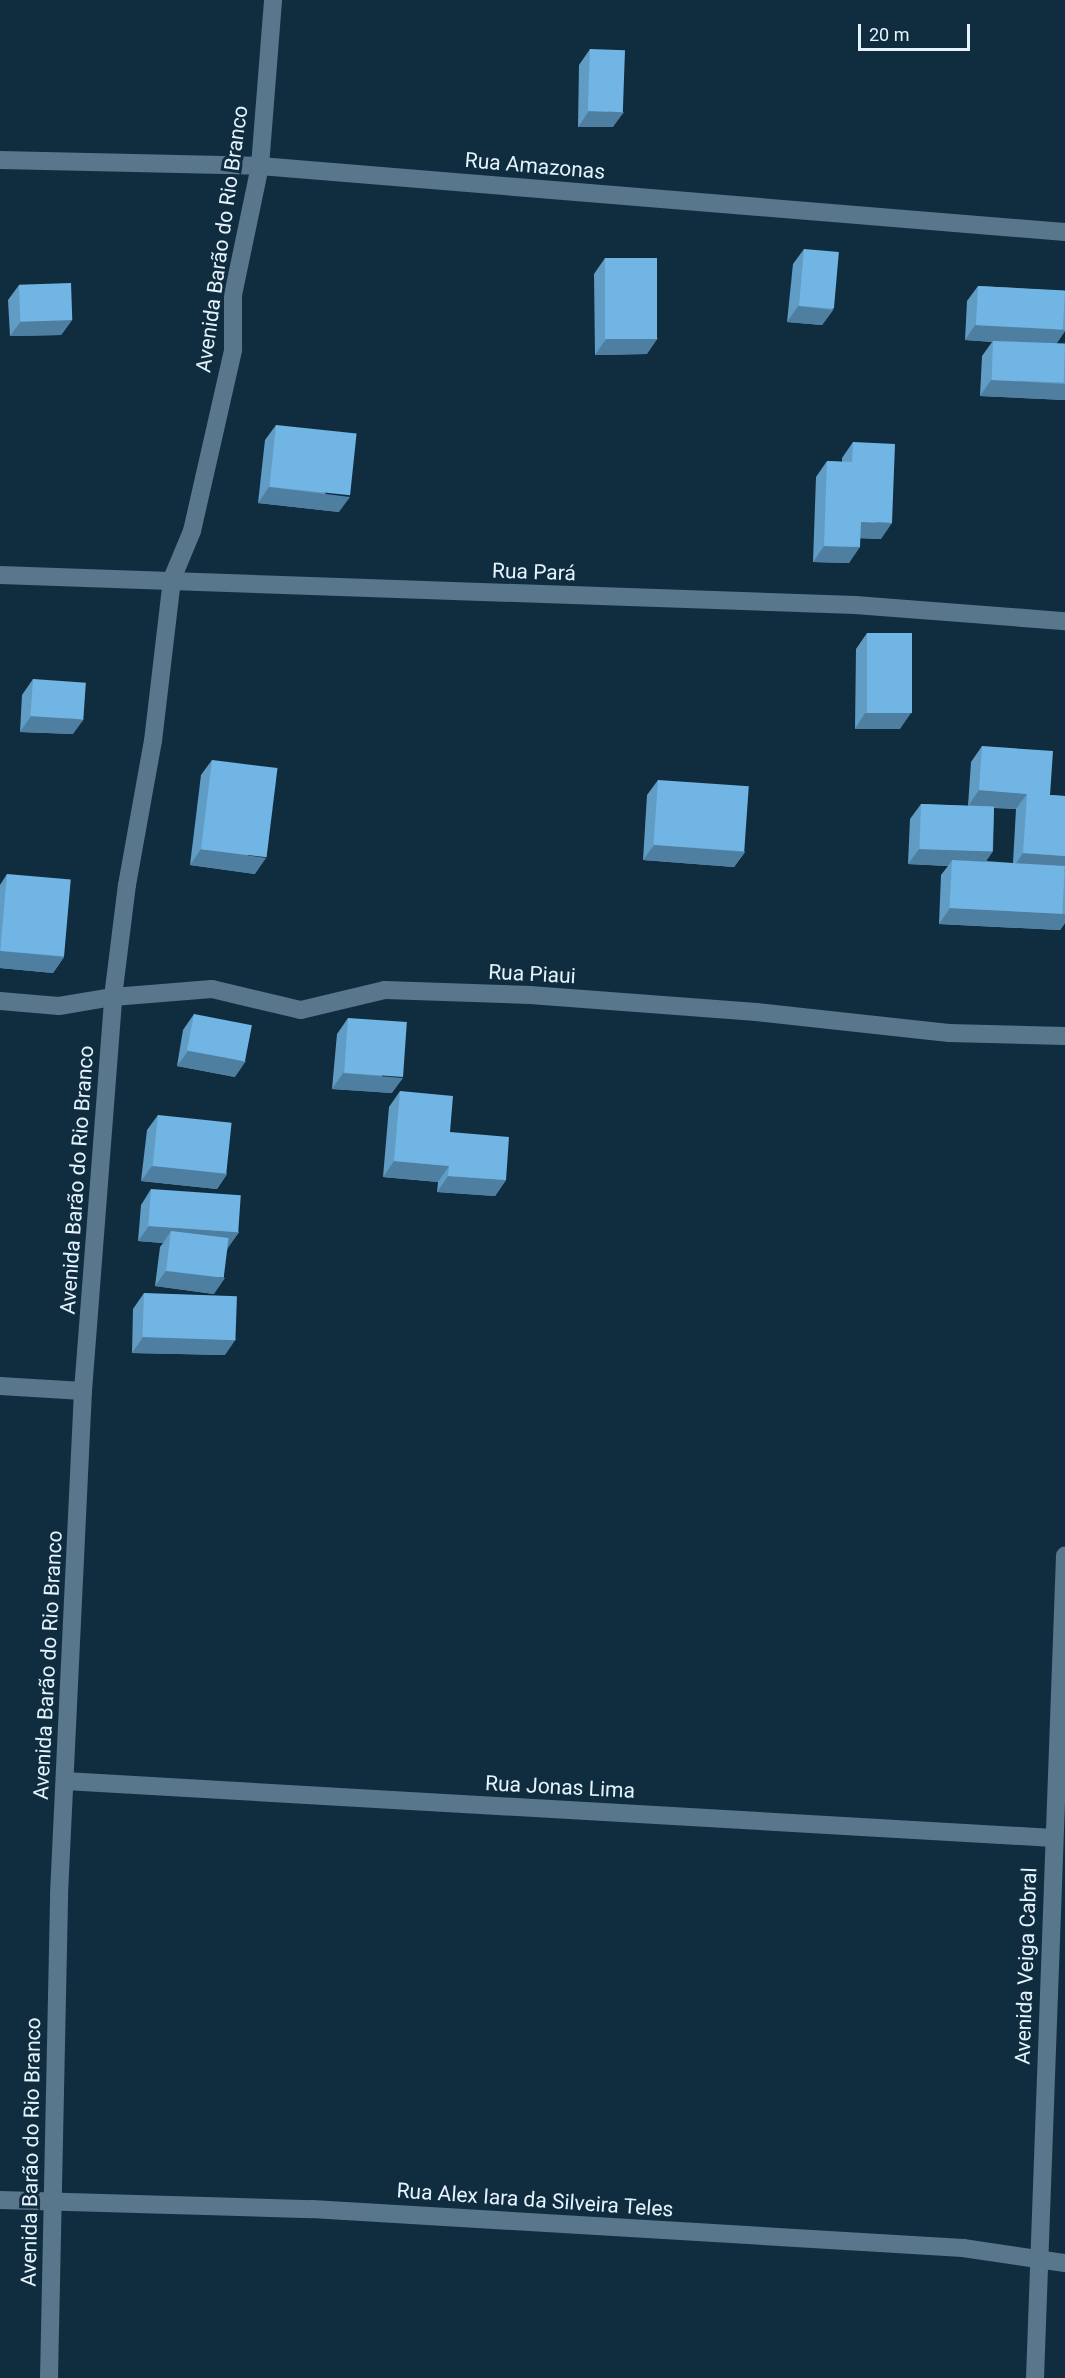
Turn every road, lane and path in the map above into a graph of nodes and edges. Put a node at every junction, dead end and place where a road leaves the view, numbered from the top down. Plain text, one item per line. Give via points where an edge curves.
1 (273, 0) edge
2 (0, 160) edge
3 (260, 166) junction
4 (1065, 232) edge
5 (0, 575) edge
6 (172, 579) junction
7 (1065, 621) edge
8 (113, 997) junction
9 (0, 1001) edge
10 (1065, 1036) edge
11 (0, 1386) edge
12 (83, 1391) junction
13 (1065, 1556) edge
14 (65, 1781) junction
15 (1053, 1838) junction
16 (0, 2200) edge
17 (51, 2201) junction
18 (1039, 2260) junction
19 (1065, 2263) edge
20 (49, 2378) edge
21 (1035, 2378) edge

1 - 3 street, Avenida Barão do Rio Branco
2 - 3 street, Rua Amazonas
3 - 4 street, Rua Amazonas
3 - 6 street, Avenida Barão do Rio Branco via 233,295 233,350 192,531
5 - 6 street, Rua Pará
6 - 7 street, Rua Pará via 855,605
6 - 8 street, Avenida Barão do Rio Branco via 153,741 127,885
8 - 9 street, Rua Piaui via 59,1006
8 - 10 street, Rua Piaui via 212,989 301,1010 386,990 530,995 756,1012 949,1033
8 - 12 street, Avenida Barão do Rio Branco
11 - 12 street
12 - 14 street, Avenida Barão do Rio Branco
13 - 15 street, Avenida Veiga Cabral
14 - 15 street, Rua Jonas Lima
14 - 17 street, Avenida Barão do Rio Branco
15 - 18 street, Avenida Veiga Cabral
16 - 17 street, Rua Alex Iara da Silveira Teles
17 - 18 street, Rua Alex Iara da Silveira Teles via 347,2211 963,2248
17 - 20 street, Avenida Barão do Rio Branco
18 - 19 street, Rua Alex Iara da Silveira Teles
18 - 21 street, Avenida Veiga Cabral

